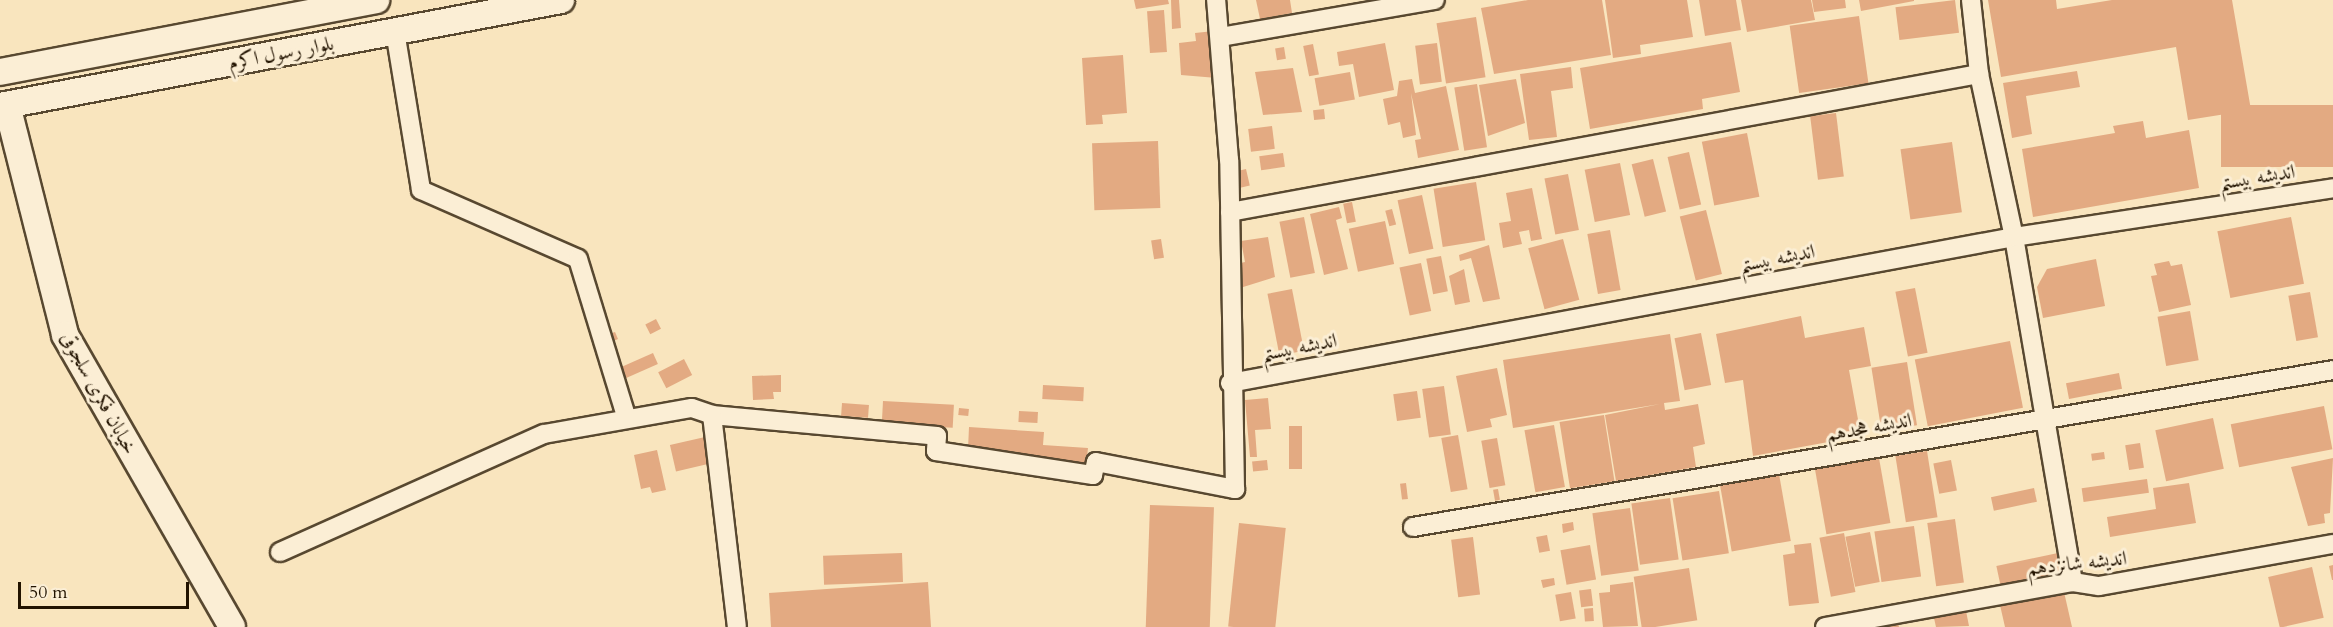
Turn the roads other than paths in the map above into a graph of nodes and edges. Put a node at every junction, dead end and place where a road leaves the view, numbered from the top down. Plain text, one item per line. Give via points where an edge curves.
1 (376, 0) edge
2 (561, 0) edge
3 (1216, 0) edge
4 (1435, 0) edge
5 (1971, 0) edge
6 (395, 31) junction
7 (1220, 38) junction
8 (0, 72) edge
9 (1979, 74) junction
10 (3, 105) edge
11 (2333, 188) edge
12 (1230, 212) junction
13 (2014, 237) junction
14 (2333, 370) edge
15 (1230, 383) junction
16 (712, 415) junction
17 (626, 416) junction
18 (2043, 420) junction
19 (1413, 527) dead end
20 (2333, 544) edge
21 (280, 552) dead end
22 (2073, 582) junction
23 (232, 627) edge
24 (737, 627) edge
25 (1825, 627) edge

1 - 8 main road, بلوار رسول اکرم
2 - 6 main road, بلوار رسول اکرم
3 - 7 street
4 - 7 street
5 - 9 street
6 - 10 main road, بلوار رسول اکرم
6 - 17 street via 420,190 578,259
7 - 12 street
9 - 12 street
9 - 13 street
10 - 23 main road, خیابان فکری سلجوقی via 65,335
11 - 13 street, اندیشه بیستم
12 - 15 street
13 - 15 street, اندیشه بیستم
13 - 18 street
14 - 18 street, اندیشه هجدهم
15 - 16 street via 1235,489 1095,462 1093,475 936,451 937,436
16 - 17 street via 692,408
16 - 24 street
17 - 21 street via 544,434
18 - 19 street, اندیشه هجدهم
18 - 22 street
20 - 22 street, اندیشه شانزدهم via 2099,586
22 - 25 street, اندیشه شانزدهم

